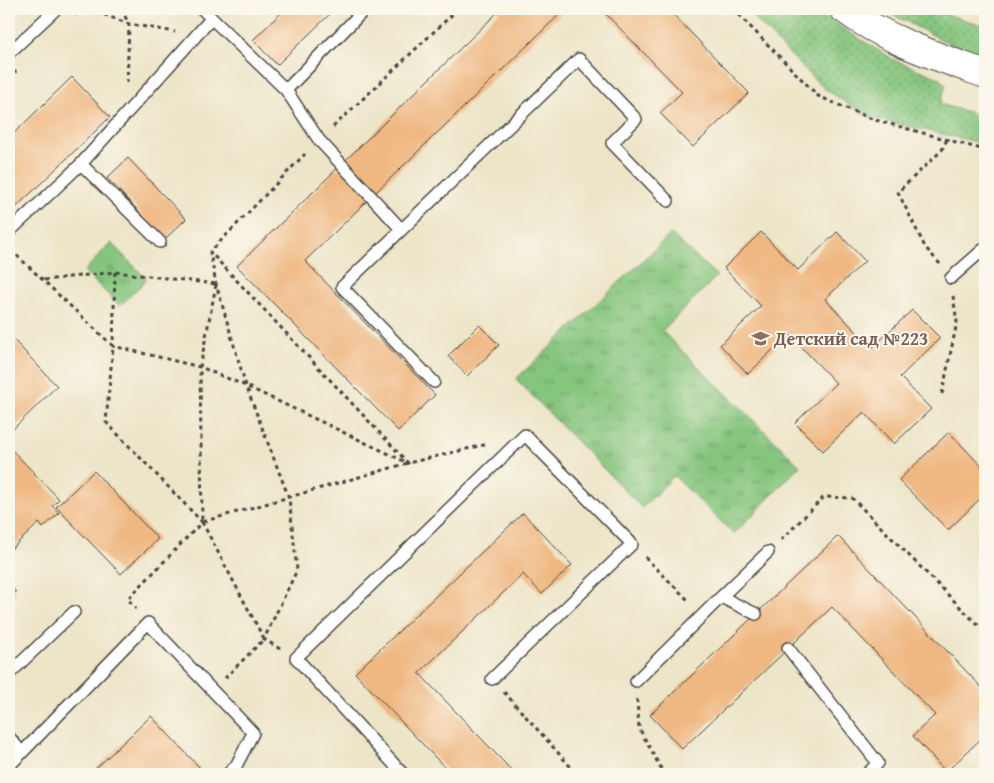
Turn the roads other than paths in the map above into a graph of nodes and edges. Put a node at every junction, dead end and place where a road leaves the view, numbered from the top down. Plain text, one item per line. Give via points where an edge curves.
1 (56, 9) edge
2 (202, 9) edge
3 (365, 9) edge
4 (844, 9) edge
5 (211, 18) junction
6 (9, 53) edge
7 (985, 74) edge
8 (286, 90) junction
9 (82, 164) junction
10 (668, 201) dead end
11 (401, 229) junction
12 (9, 232) edge
13 (160, 242) dead end
14 (985, 248) edge
15 (951, 278) road end
16 (434, 382) dead end
17 (768, 552) road end
18 (721, 597) junction
19 (74, 612) dead end
20 (756, 614) dead end
21 (788, 648) dead end
22 (9, 674) edge
23 (492, 679) road end
24 (636, 681) road end
25 (9, 737) edge
26 (22, 753) junction
27 (9, 766) edge
28 (228, 774) edge
29 (403, 774) edge
30 (867, 774) edge

1 - 6 lane
2 - 5 lane
3 - 8 lane
4 - 7 street via 906,45
5 - 8 lane
5 - 9 lane
8 - 11 lane via 319,140
9 - 12 lane
9 - 13 lane
10 - 11 lane via 612,144 636,119 579,59
11 - 16 lane via 342,287
14 - 15 lane
17 - 18 lane
18 - 20 lane
18 - 24 lane
19 - 22 lane
21 - 30 lane via 878,763
23 - 29 lane via 632,544 525,435 296,658
25 - 26 lane
26 - 27 lane
26 - 28 lane via 148,623 253,733 236,766

